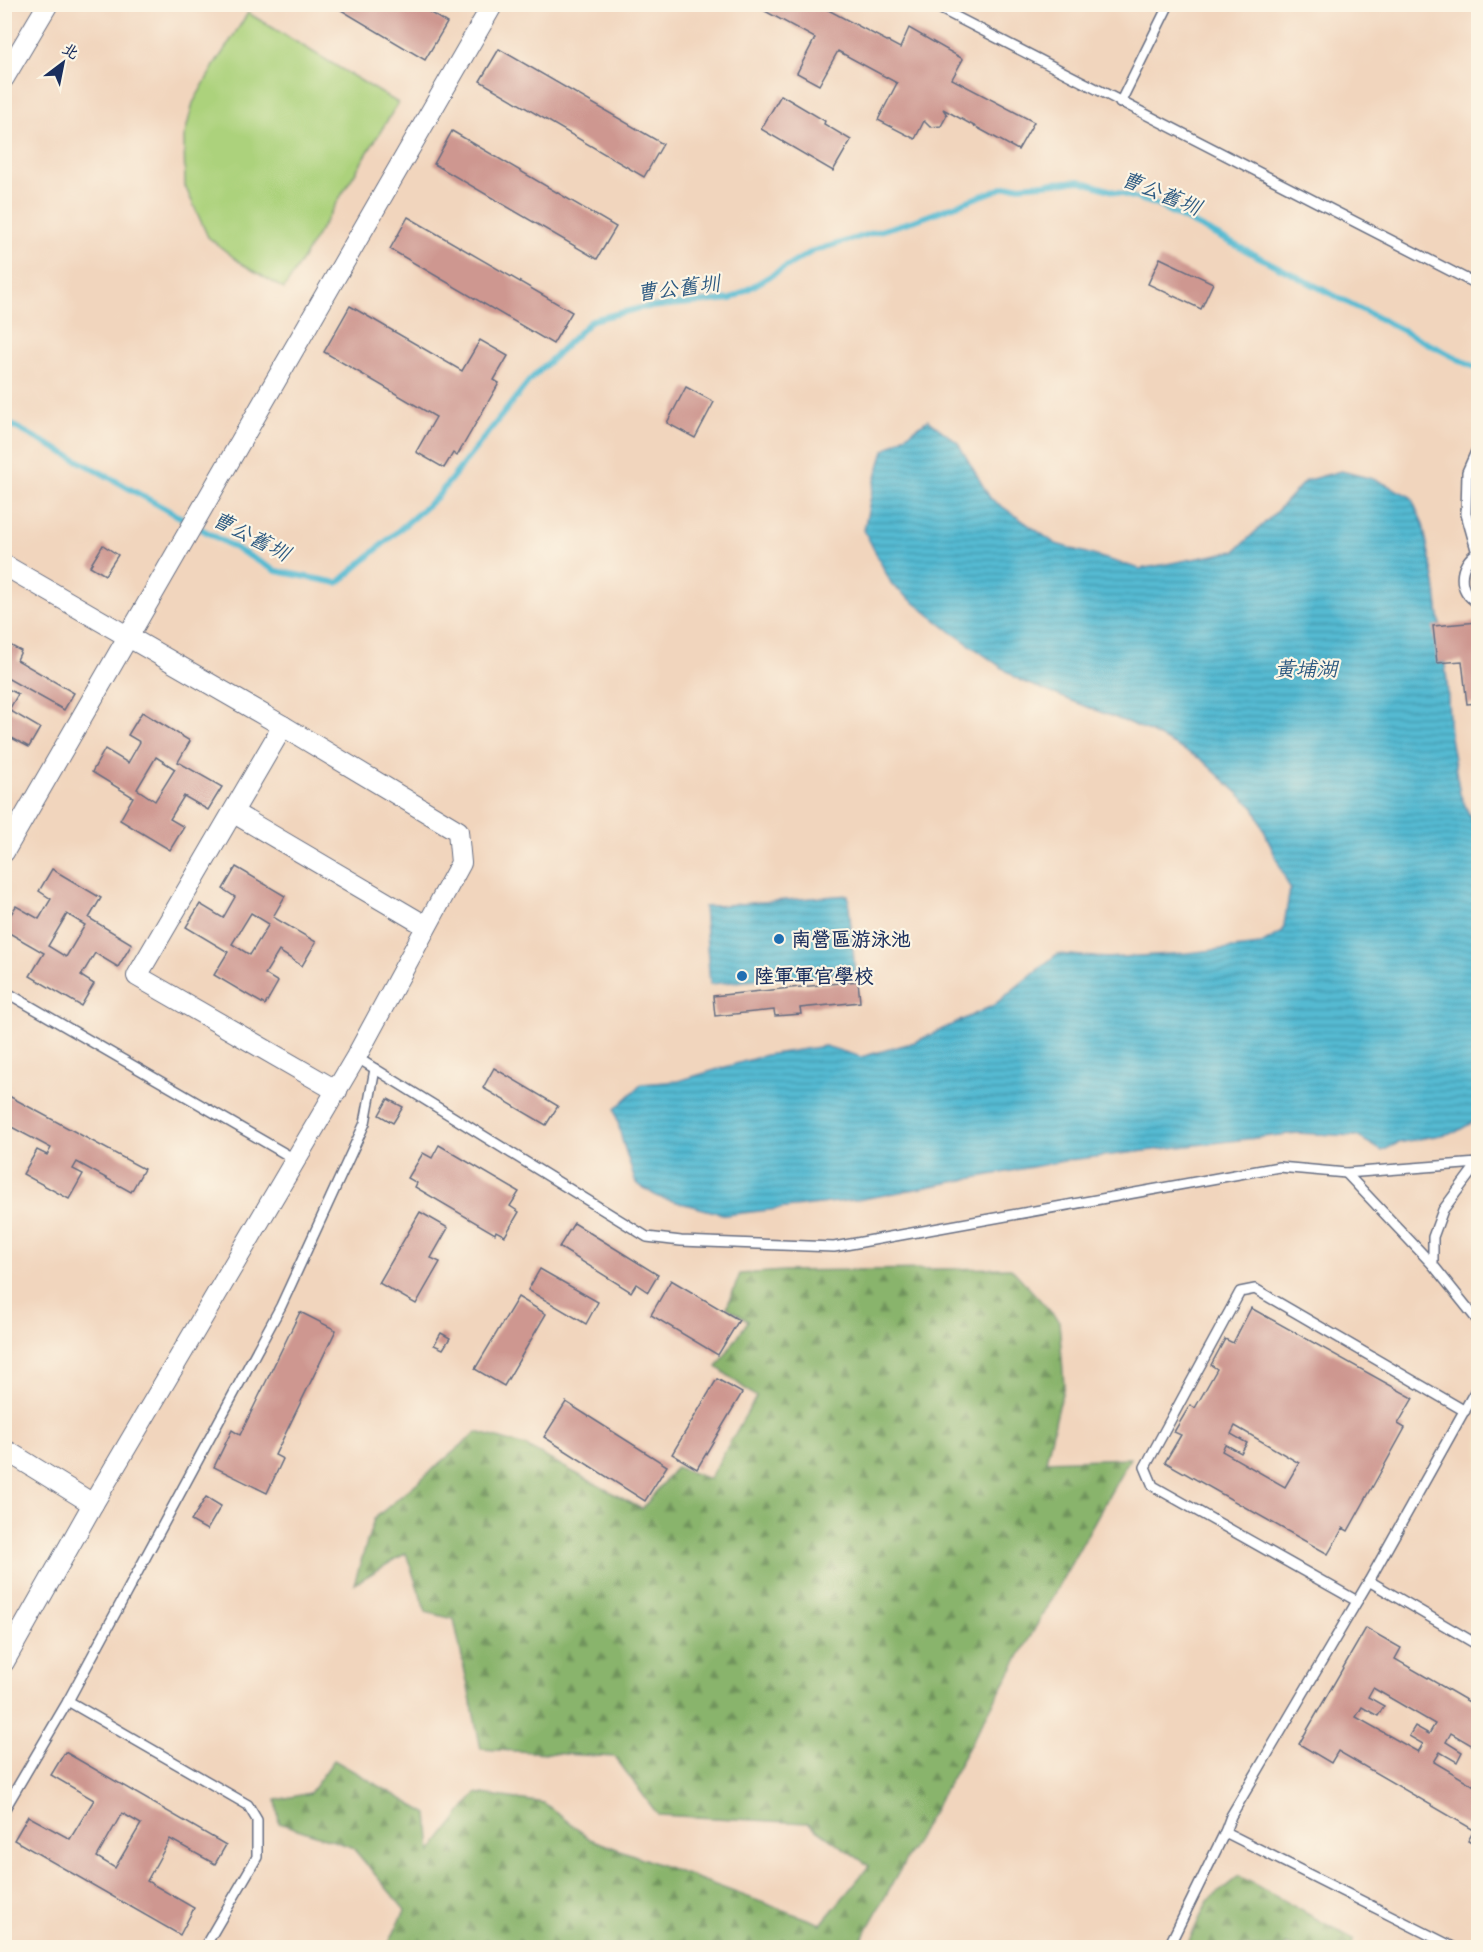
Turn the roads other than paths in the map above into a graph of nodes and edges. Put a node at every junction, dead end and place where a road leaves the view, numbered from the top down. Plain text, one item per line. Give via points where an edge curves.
1 (48, 4) edge
2 (493, 4) edge
3 (931, 4) edge
4 (1169, 4) edge
5 (4, 78) edge
6 (1120, 103) junction
7 (1479, 285) edge
8 (1479, 447) edge
9 (1478, 552) edge
10 (4, 565) edge
11 (1479, 603) edge
12 (128, 638) junction
13 (283, 726) junction
14 (234, 813) junction
15 (4, 852) edge
16 (426, 926) junction
17 (4, 990) edge
18 (356, 1058) junction
19 (375, 1069) junction
20 (337, 1091) junction
21 (296, 1160) junction
22 (1478, 1163) edge
23 (1346, 1173) junction
24 (1433, 1265) junction
25 (1479, 1321) edge
26 (1479, 1386) edge
27 (1465, 1411) junction
28 (4, 1449) edge
29 (93, 1504) junction
30 (1369, 1581) junction
31 (1357, 1601) junction
32 (1479, 1645) edge
33 (4, 1662) edge
34 (68, 1701) junction
35 (4, 1810) edge
36 (1225, 1832) junction
37 (204, 1947) edge
38 (1168, 1947) edge
39 (1455, 1947) edge

1 - 5 street
2 - 12 street
3 - 6 lane
4 - 6 lane
6 - 7 lane
8 - 9 lane via 1467,472 1466,504
9 - 11 lane via 1469,558 1462,577 1468,595
10 - 12 street
12 - 13 street
12 - 15 street
13 - 14 street
13 - 16 street via 458,831 460,863
14 - 16 street
14 - 20 street via 137,976
16 - 18 street
17 - 21 lane
18 - 19 lane
18 - 20 street
19 - 23 lane via 647,1237 681,1241 834,1247 1279,1167
19 - 34 lane via 365,1123 281,1306
20 - 21 street
21 - 29 street
22 - 23 lane
22 - 24 lane via 1443,1210 1433,1237
23 - 24 lane
24 - 25 lane
26 - 27 lane
27 - 30 lane
27 - 31 lane via 1255,1289 1240,1292 1145,1467 1153,1486
28 - 29 street
29 - 33 street
30 - 31 lane
30 - 32 lane
31 - 36 lane
34 - 35 lane
34 - 37 lane via 248,1805 257,1820 257,1857
36 - 38 lane
36 - 39 lane

